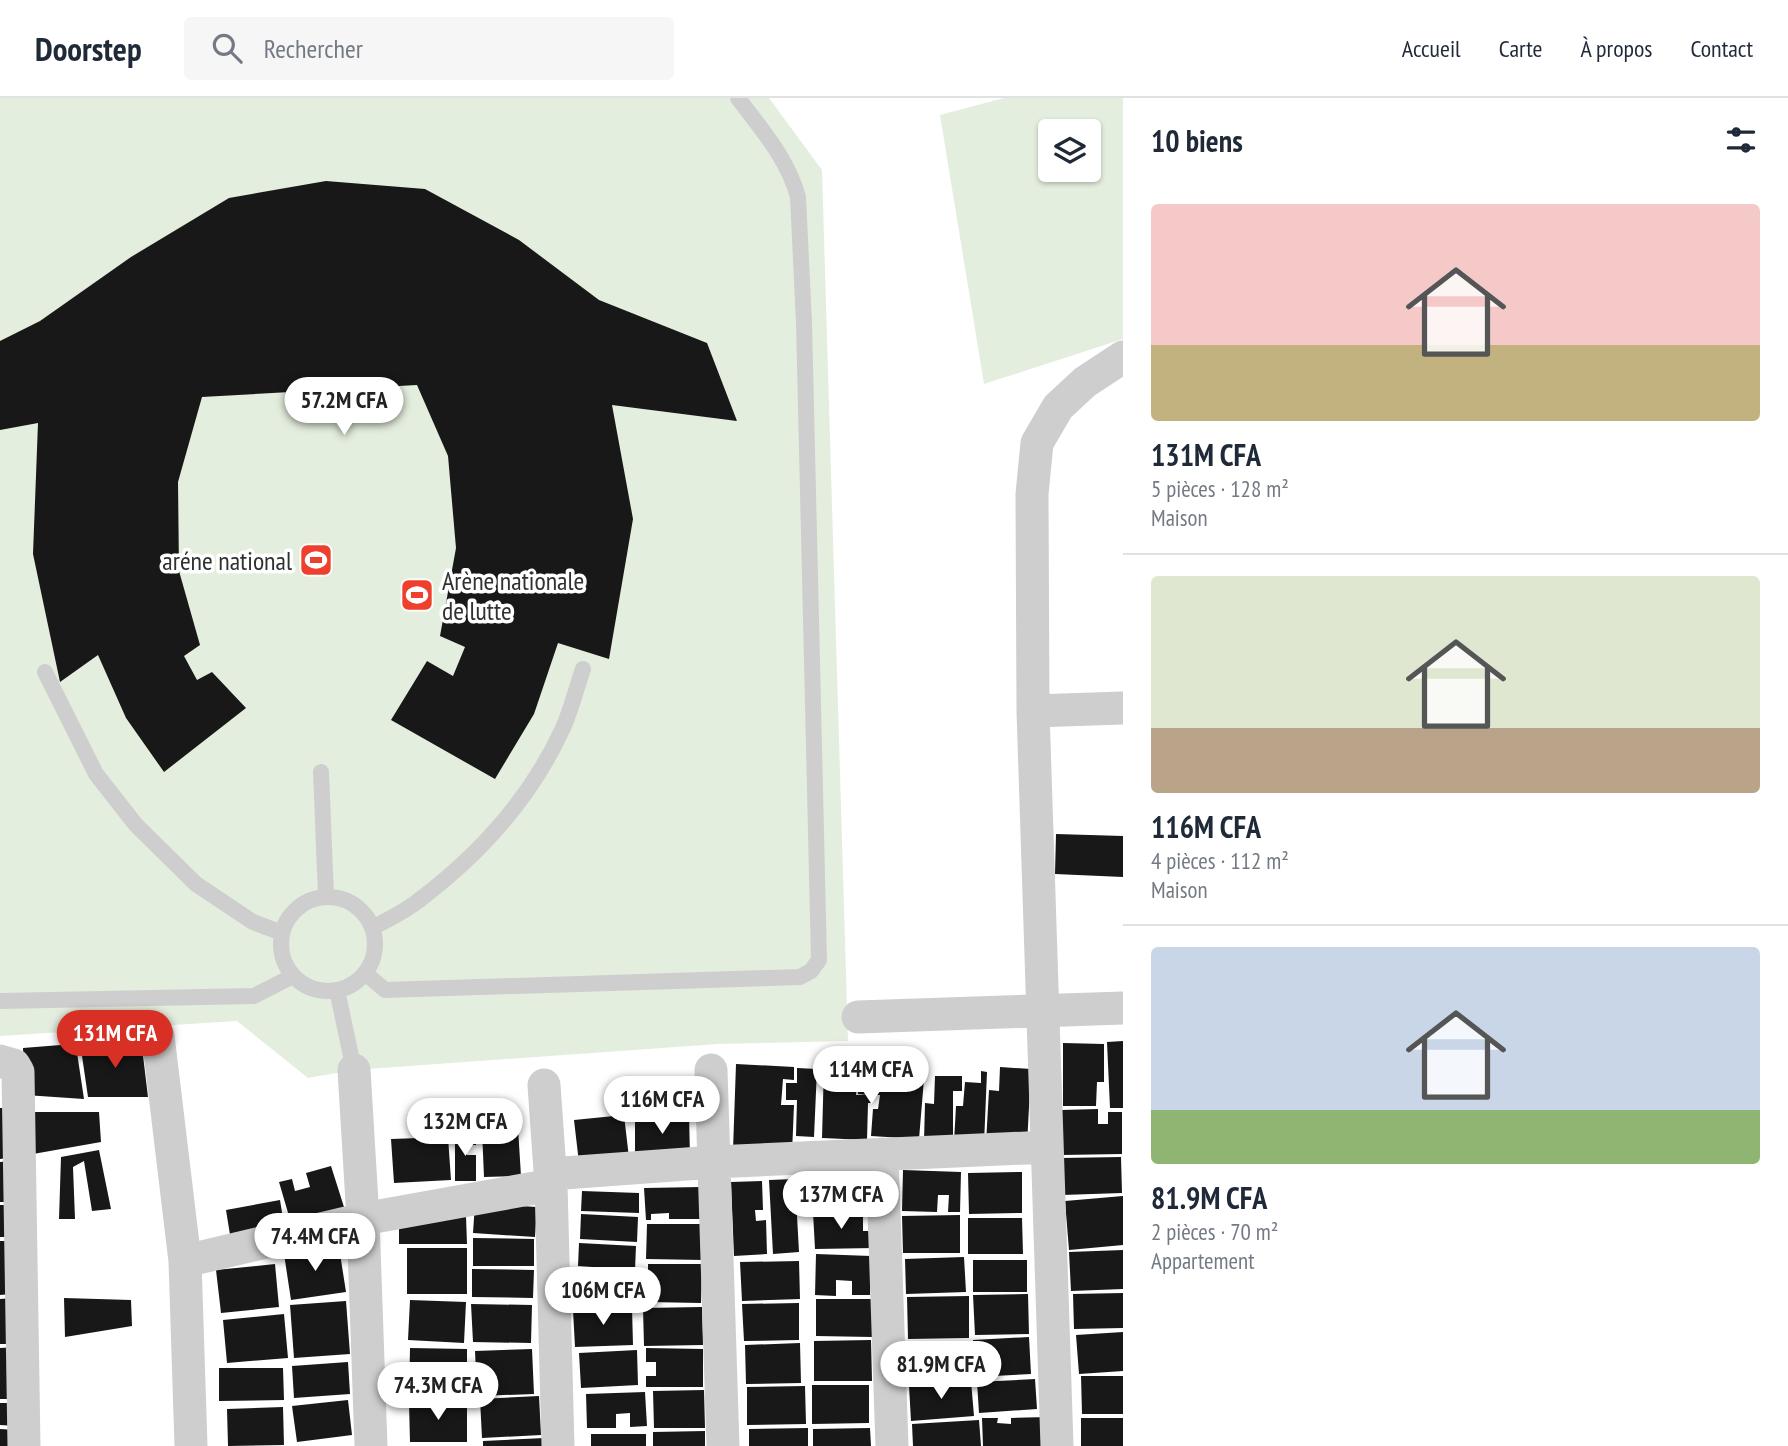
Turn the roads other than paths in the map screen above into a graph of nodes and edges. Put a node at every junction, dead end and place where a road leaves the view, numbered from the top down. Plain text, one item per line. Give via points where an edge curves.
1 (738, 98) edge
2 (1123, 357) edge
3 (583, 669) dead end
4 (45, 672) dead end
5 (1123, 708) edge
6 (1033, 711) junction
7 (321, 772) dead end
8 (326, 896) junction
9 (372, 928) junction
10 (282, 933) junction
11 (365, 973) junction
12 (293, 976) junction
13 (337, 990) junction
14 (0, 1001) edge
15 (1123, 1008) edge
16 (1042, 1011) junction
17 (858, 1017) dead end
18 (158, 1036) dead end
19 (0, 1061) edge
20 (354, 1070) joint
21 (711, 1070) dead end
22 (544, 1085) dead end
23 (1047, 1147) junction
24 (882, 1154) junction
25 (714, 1162) junction
26 (550, 1180) junction
27 (363, 1219) junction
28 (185, 1261) junction
29 (24, 1446) edge
30 (191, 1446) edge
31 (371, 1446) edge
32 (558, 1446) edge
33 (723, 1446) edge
34 (892, 1446) edge
35 (1057, 1446) edge

1 - 11 lane via 793,177 798,197 819,960 800,977 385,990
2 - 6 street via 1058,407 1037,443 1032,494
3 - 9 lane via 562,730 530,787 492,835 416,903
4 - 10 lane via 96,774 136,825 196,884 253,922
5 - 6 street
6 - 16 street
7 - 8 lane
8 - 9 lane via 352,903
8 - 10 lane via 300,904
9 - 11 lane via 375,948
10 - 12 lane via 281,952
11 - 13 lane
12 - 13 lane via 316,990
12 - 14 lane via 254,996
13 - 20 lane
15 - 16 street
16 - 17 street
16 - 23 street
18 - 28 street
19 - 29 street via 14,1065 18,1073
20 - 27 street
21 - 25 street
22 - 26 street
23 - 24 street
23 - 35 street
24 - 25 street
24 - 34 street
25 - 26 street
25 - 33 street
26 - 27 street
26 - 32 street
27 - 28 street
27 - 31 street
28 - 30 street

